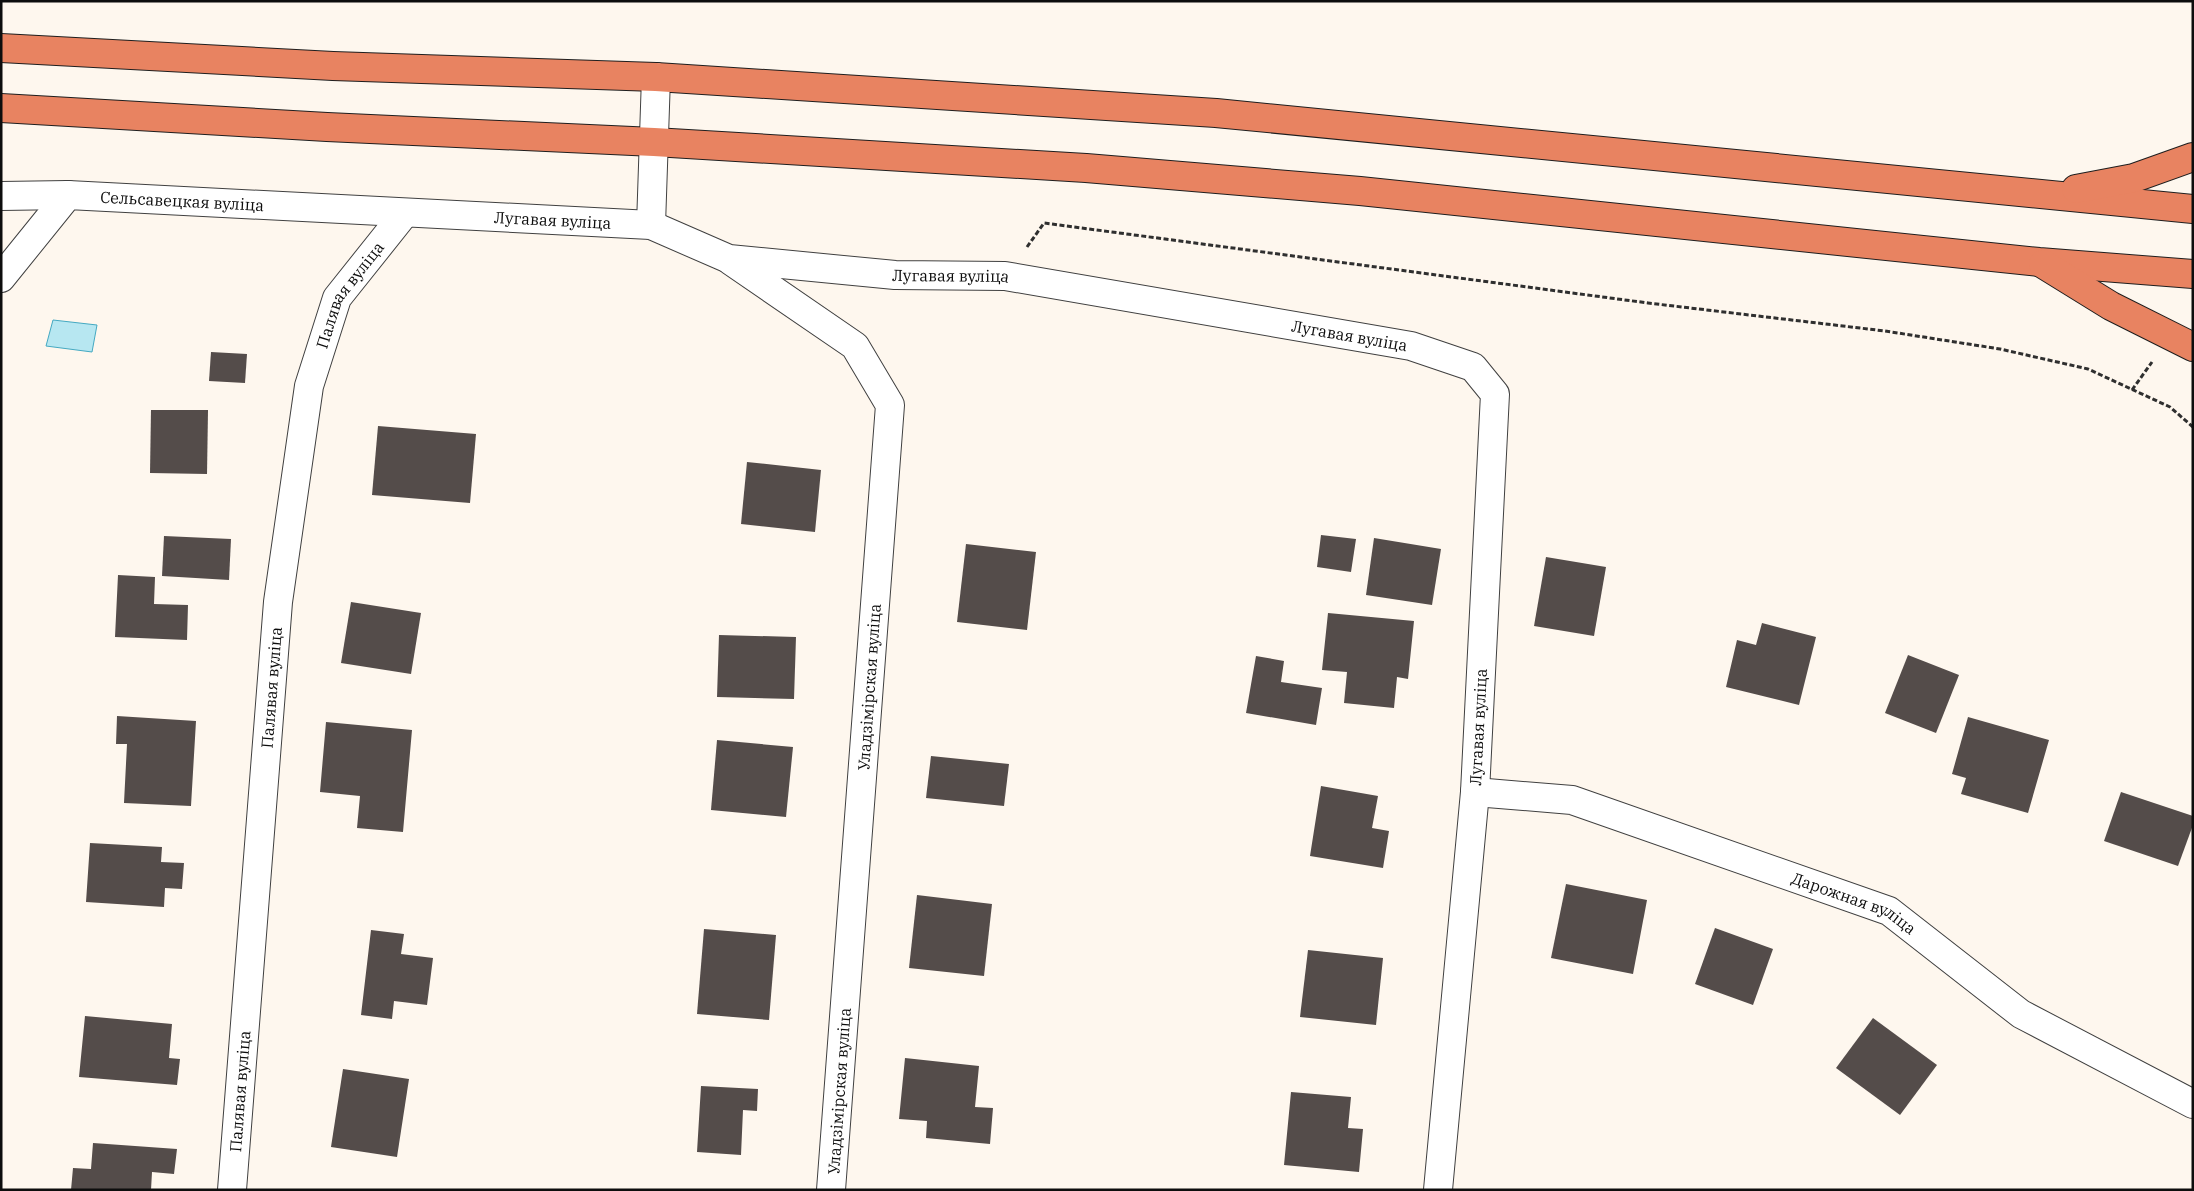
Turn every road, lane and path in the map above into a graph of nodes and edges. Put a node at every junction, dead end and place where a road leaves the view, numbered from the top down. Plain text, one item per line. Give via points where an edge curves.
1 (1, 48) edge
2 (656, 77) junction
3 (1, 108) edge
4 (654, 142) junction
5 (2193, 157) edge
6 (2050, 194) junction
7 (68, 195) junction
8 (1, 196) edge
9 (2193, 209) edge
10 (404, 214) junction
11 (1044, 224) dead end
12 (651, 225) junction
13 (729, 259) junction
14 (2040, 262) junction
15 (2193, 274) edge
16 (1, 278) edge
17 (2193, 347) edge
18 (2193, 427) edge
19 (1475, 792) junction
20 (2193, 1104) edge
21 (232, 1190) edge
22 (831, 1190) edge
23 (1438, 1190) edge

1 - 2 highway via 332,66
2 - 4 street
2 - 6 highway via 1216,113
3 - 4 highway
4 - 12 street
4 - 14 highway via 1086,168 1360,191
5 - 6 highway via 2134,178
6 - 9 highway
7 - 8 street, Сельсавецкая вуліца
7 - 10 street, Сельсавецкая вуліца
7 - 16 street
10 - 12 street, Лугавая вуліца
10 - 21 street, Палявая вуліца via 337,298 309,386 278,602
11 - 18 path via 1885,331 2000,349 2088,369 2170,407
12 - 13 street, Лугавая вуліца
13 - 19 street, Лугавая вуліца via 895,276 1006,276 1411,346 1473,367 1495,394
13 - 22 street, Уладзімірская вуліца via 855,346 890,405
14 - 15 highway
14 - 17 highway via 2111,306
19 - 20 street, Дарожная вуліца via 1572,800 1889,911 2020,1014
19 - 23 street, Лугавая вуліца

